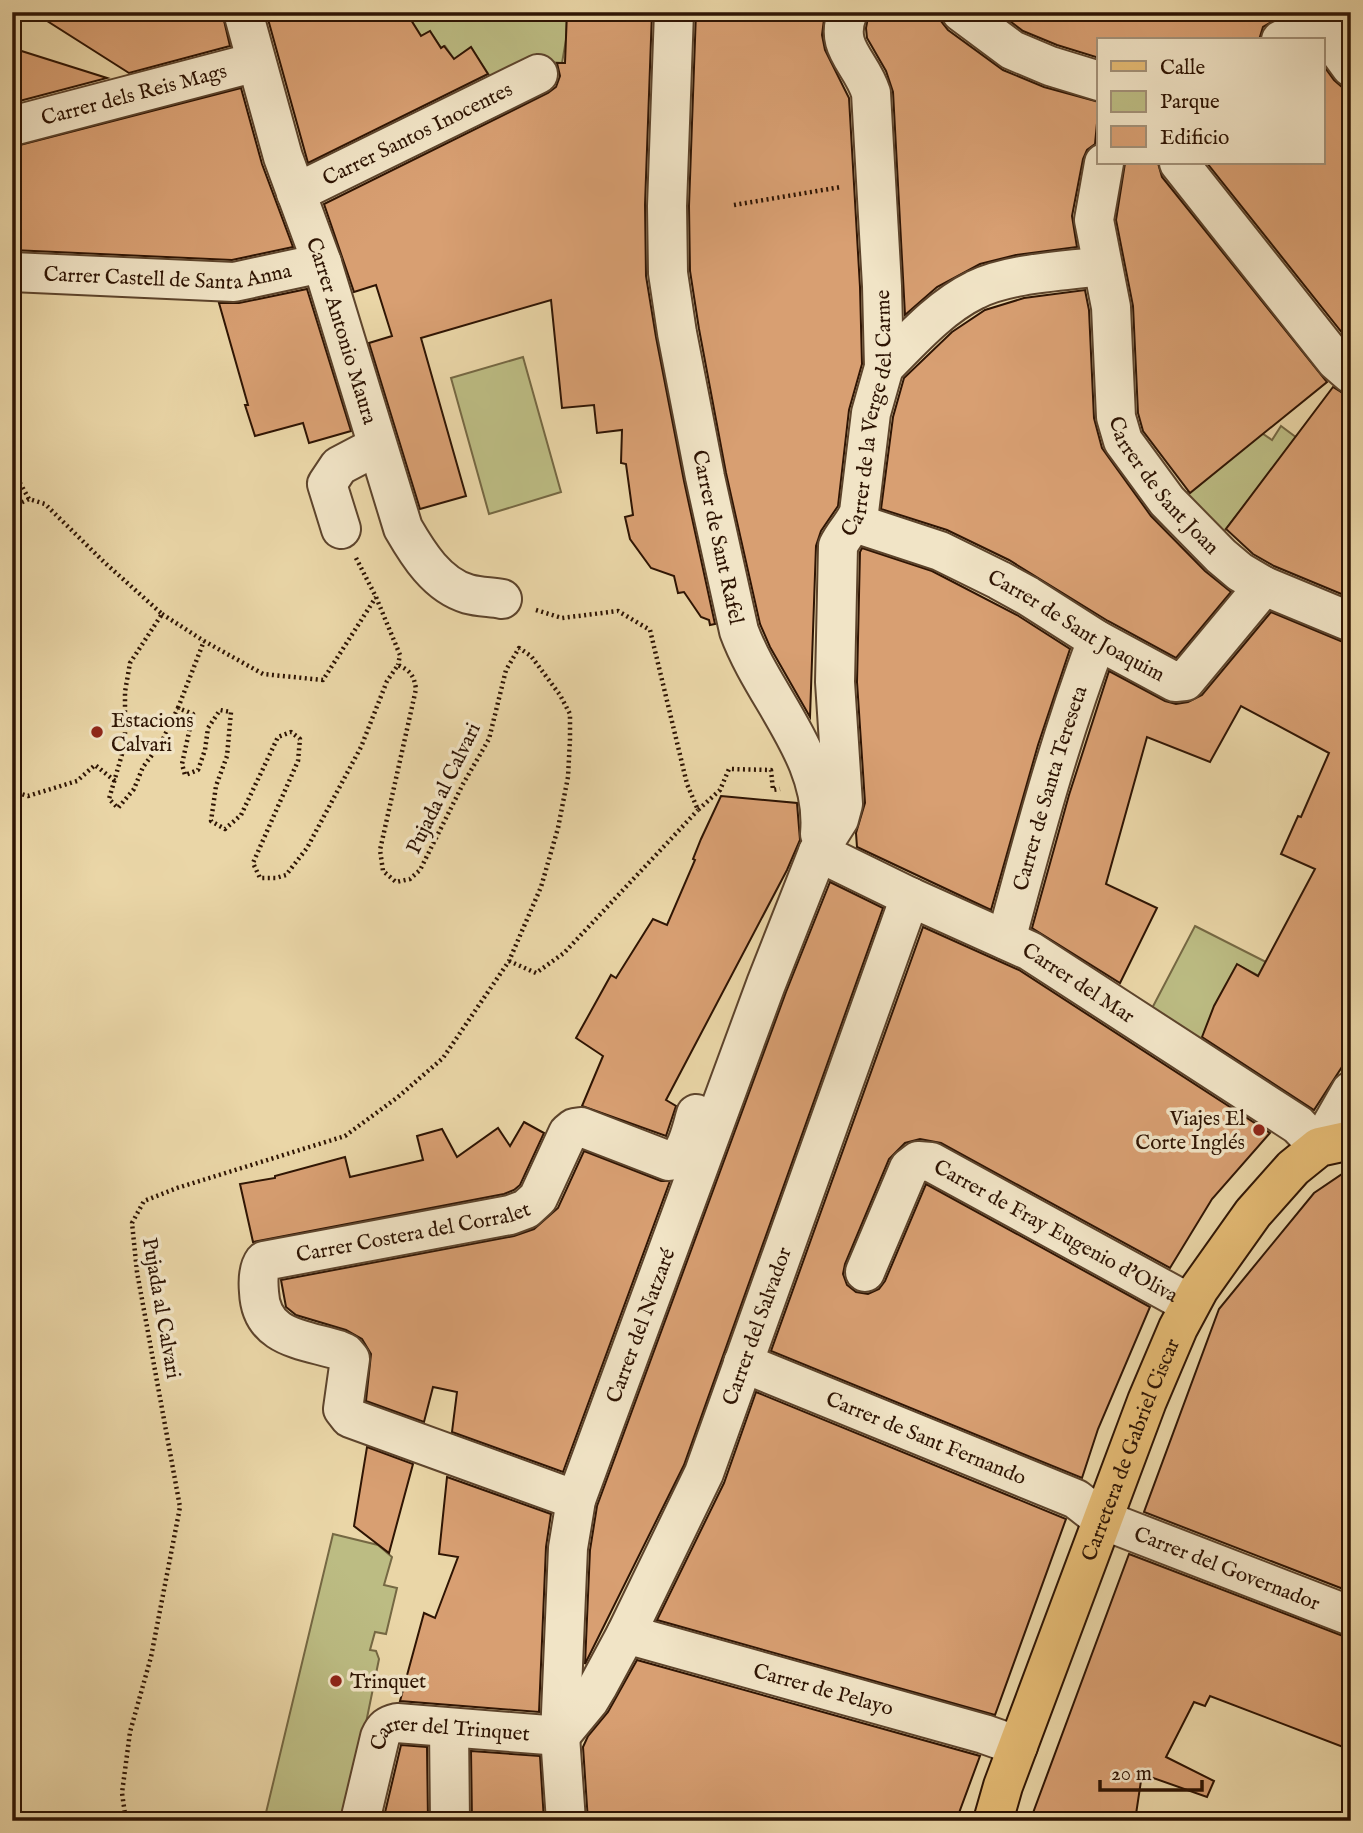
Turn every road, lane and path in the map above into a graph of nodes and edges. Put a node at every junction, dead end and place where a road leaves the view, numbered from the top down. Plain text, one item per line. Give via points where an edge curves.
1 (243, 12) edge
2 (674, 12) edge
3 (848, 12) edge
4 (961, 12) edge
5 (1314, 17) edge
6 (1284, 38) edge
7 (256, 62) junction
8 (1351, 68) edge
9 (538, 74) dead end
10 (1097, 81) edge
11 (12, 126) edge
12 (1104, 164) edge
13 (1180, 164) edge
14 (876, 181) junction
15 (296, 193) junction
16 (734, 205) dead end
17 (322, 263) junction
18 (1102, 266) junction
19 (12, 272) edge
20 (884, 367) junction
21 (1351, 374) edge
22 (377, 446) junction
23 (12, 475) edge
24 (29, 499) junction
25 (12, 507) edge
26 (855, 523) junction
27 (341, 530) joint
28 (1264, 586) junction
29 (376, 597) junction
30 (502, 599) joint
31 (162, 614) junction
32 (1351, 622) edge
33 (1097, 640) junction
34 (204, 641) junction
35 (398, 665) junction
36 (178, 708) junction
37 (811, 768) junction
38 (115, 781) junction
39 (12, 791) edge
40 (698, 810) junction
41 (818, 852) junction
42 (910, 897) junction
43 (1006, 940) junction
44 (509, 961) junction
45 (766, 985) junction
46 (1351, 1091) edge
47 (1335, 1143) edge
48 (866, 1272) dead end
49 (1190, 1304) junction
50 (743, 1363) junction
51 (576, 1500) junction
52 (1103, 1520) junction
53 (1351, 1616) edge
54 (626, 1634) junction
55 (449, 1728) junction
56 (560, 1736) junction
57 (1018, 1746) junction
58 (126, 1821) edge
59 (360, 1821) edge
60 (450, 1821) edge
61 (566, 1821) edge
62 (993, 1821) edge

1 - 7 street, Carrer Antonio Maura
2 - 37 street, Carrer de Sant Rafel via 667,206 668,273 677,333 739,631
3 - 14 street, Carrer de la Verge del Carme via 844,40 871,93
4 - 10 street via 1012,50
5 - 6 street
5 - 8 street
7 - 11 street, Carrer dels Reis Mags
7 - 15 street, Carrer Antonio Maura
9 - 15 street, Carrer Santos Inocentes
12 - 18 street, Carrer de Sant Joan via 1094,220
13 - 21 street
14 - 16 path
14 - 20 street, Carrer de la Verge del Carme
15 - 17 street, Carrer Antonio Maura
17 - 19 street, Carrer Castell de Santa Anna via 234,282
17 - 22 street, Carrer Antonio Maura
18 - 20 street via 1011,279 973,290
18 - 28 street, Carrer de Sant Joan via 1111,307 1116,416 1124,441 1188,523 1240,572
20 - 26 street, Carrer de la Verge del Carme via 871,413
22 - 27 street via 339,467 327,484
22 - 30 street, Carrer Antonio Maura via 403,528 428,566 467,594
23 - 24 path
24 - 25 path
24 - 31 path via 45,504
26 - 33 street, Carrer de Sant Joaquim via 940,551 1028,596
26 - 41 street, Carrer de la Verge del Carme via 843,535 837,556 835,682 843,804 835,827
27 - 29 path
28 - 32 street, Carrer de Sant Joan
28 - 33 street, Carrer de Sant Joaquim via 1185,681 1175,682
29 - 34 path via 323,680 263,674
29 - 35 path via 400,655
30 - 40 path via 562,618 618,611 650,630 687,783
31 - 34 path
31 - 38 path via 130,663 125,744
33 - 43 street, Carrer de Santa Tereseta via 1057,755
34 - 36 path
35 - 36 path via 307,848 286,875 276,878 260,878 253,863 299,761 300,739 290,732 278,737 241,815 225,829 211,821 216,786 227,756 231,712 220,710 208,728 198,770 185,775 182,764 193,714
35 - 44 path, Pujada al Calvari via 414,676 416,689 380,850 383,871 396,882 410,879 420,870 489,739 506,670 519,648 531,656 570,714 568,777 558,828 541,887
36 - 38 path via 134,789 118,808 109,799
37 - 40 path via 785,767 785,789 774,790 771,770 729,769 720,790
37 - 41 street, Carrer de Sant Rafel via 820,815
38 - 39 path via 95,765 77,781 28,796
40 - 44 path via 564,953 536,973
41 - 42 street, Carrer del Mar
41 - 45 street, Carrer del Natzaré
42 - 43 street, Carrer del Mar
42 - 50 street, Carrer del Salvador
43 - 47 street, Carrer del Mar via 1298,1125
44 - 58 path, Pujada al Calvari via 443,1058 345,1136 144,1201 132,1223 180,1507 151,1657 128,1744 122,1793
45 - 51 street, Carrer del Natzaré
45 - 51 street, Carrer Costera del Corralet via 757,982 742,990 677,1159 668,1161 574,1128 538,1198 526,1209 264,1261 260,1266 258,1293 268,1323 279,1332 345,1353 351,1364 343,1409 350,1419
46 - 47 street
47 - 49 main road, Carretera de Gabriel Ciscar via 1293,1168 1253,1213
48 - 49 street, Carrer de Fray Eugenio d'Oliva via 909,1168 918,1161 931,1162
49 - 52 main road, Carretera de Gabriel Ciscar via 1147,1401
50 - 52 street, Carrer de Sant Fernando via 1076,1499
50 - 54 street, Carrer del Salvador via 705,1473
51 - 56 street, Carrer del Natzaré via 568,1548
52 - 53 street, Carrer del Governador
52 - 57 main road, Carretera de Gabriel Ciscar
54 - 56 street, Carrer del Salvador via 589,1702
54 - 57 street, Carrer de Pelayo
55 - 56 street, Carrer del Trinquet
55 - 59 street, Carrer del Trinquet via 397,1723 384,1729
55 - 60 street
56 - 61 street, Carrer del Natzaré
57 - 62 main road, Carretera de Gabriel Ciscar

